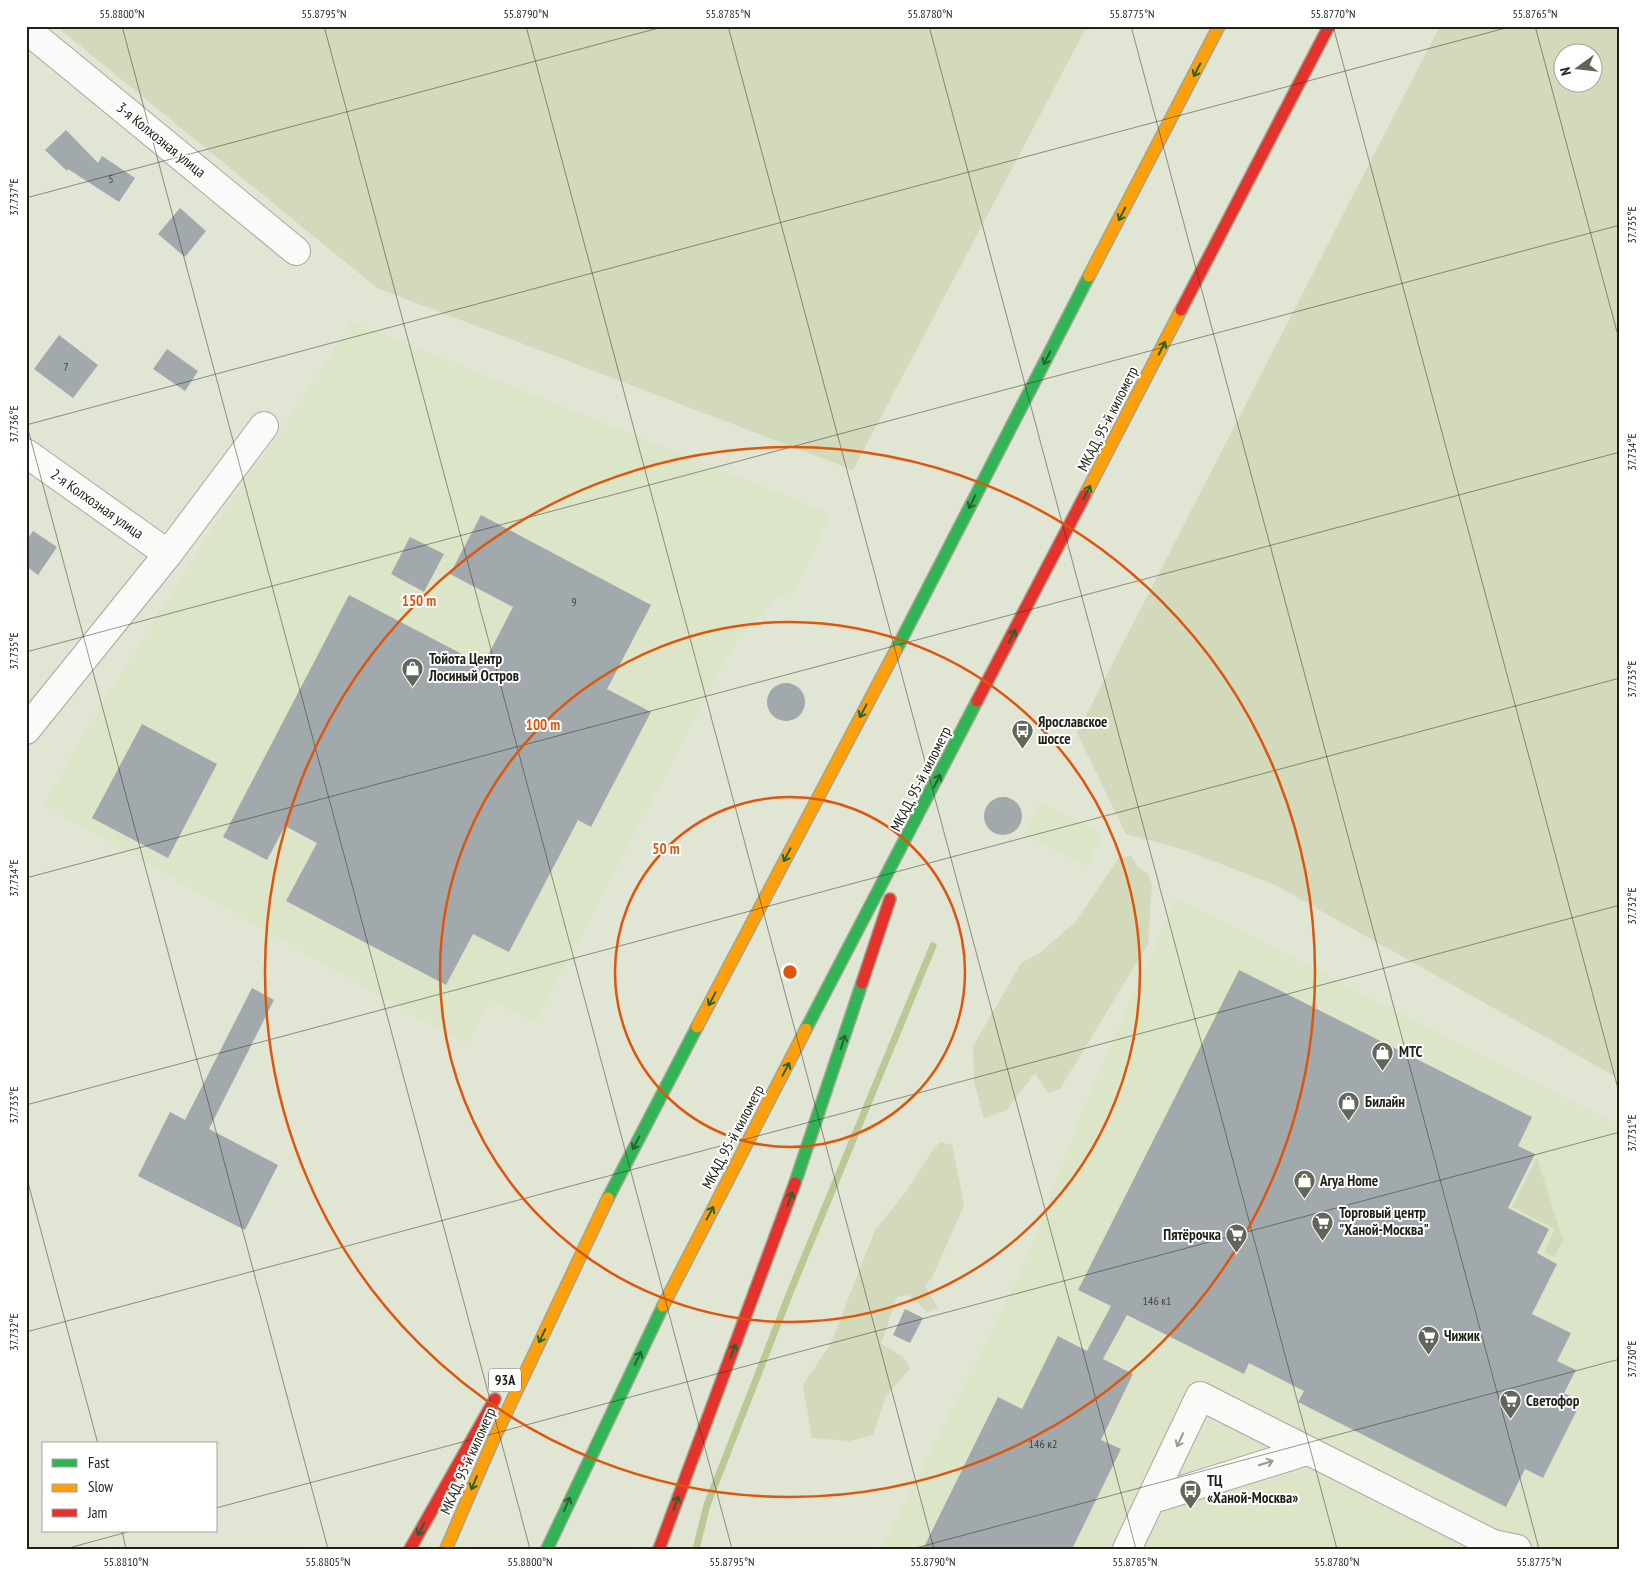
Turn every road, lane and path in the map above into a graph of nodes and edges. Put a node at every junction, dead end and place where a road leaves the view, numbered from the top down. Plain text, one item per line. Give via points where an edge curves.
1 (1219, 26) edge
2 (1329, 26) edge
3 (26, 29) edge
4 (296, 251) dead end
5 (264, 426) dead end
6 (26, 453) edge
7 (168, 554) junction
8 (26, 730) edge
9 (914, 824) junction
10 (600, 1212) junction
11 (527, 1342) dead end
12 (502, 1385) dead end
13 (1308, 1451) junction
14 (1153, 1499) junction
15 (410, 1549) edge
16 (446, 1549) edge
17 (547, 1549) edge
18 (659, 1549) edge
19 (1127, 1549) edge
20 (1516, 1549) edge

1 -> 10 highway, МКАД, 95-й километр via 891,660
9 -> 2 highway, МКАД, 95-й километр
3 - 4 street, 3-я Колхозная улица
5 - 7 street
6 - 7 street, 2-я Колхозная улица
7 - 8 street
17 -> 9 highway, МКАД, 95-й километр via 687,1257
18 -> 9 highway via 806,1154
10 - 11 highway
10 -> 16 highway, МКАД, 95-й километр
12 -> 15 highway, 93A
14 -> 13 street
13 -> 14 street via 1200,1396
13 - 20 street via 1493,1544
14 - 19 street

